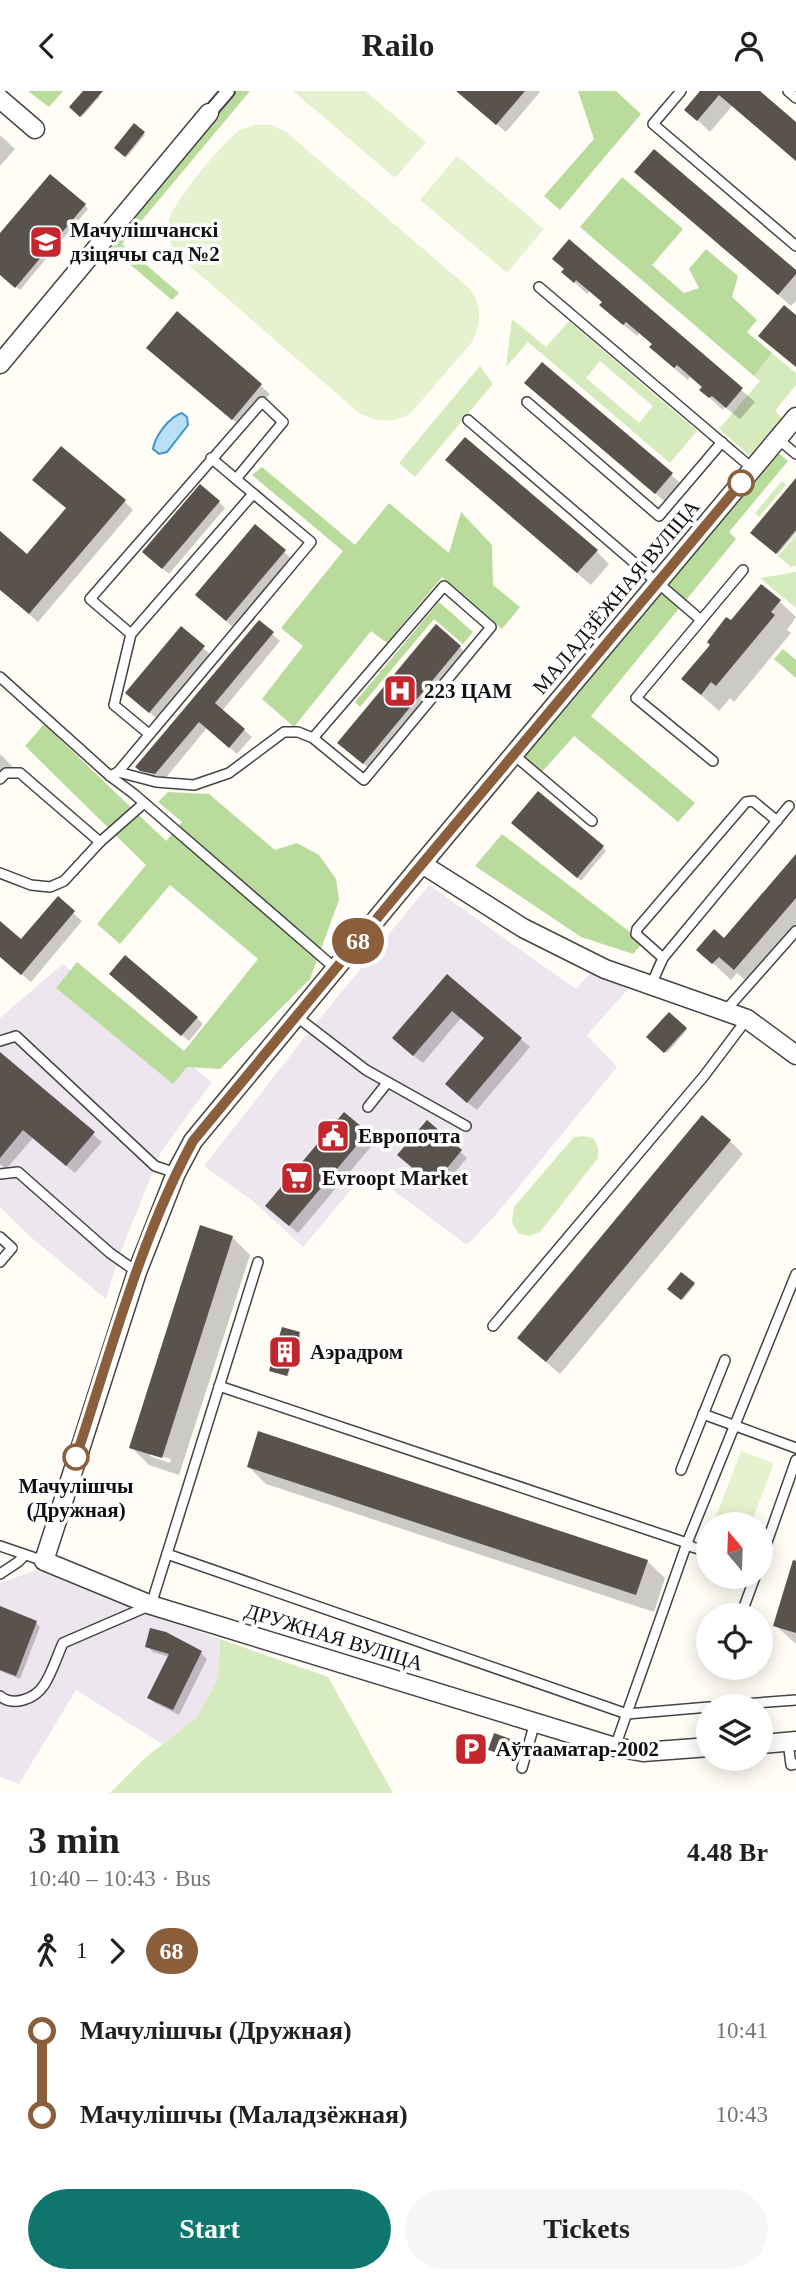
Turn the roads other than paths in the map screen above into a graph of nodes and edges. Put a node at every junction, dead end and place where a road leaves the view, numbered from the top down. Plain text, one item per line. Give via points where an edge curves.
1 (228, 91) edge
2 (681, 91) edge
3 (788, 91) edge
4 (796, 98) edge
5 (0, 99) edge
6 (209, 113) joint
7 (35, 129) dead end
8 (796, 246) edge
9 (539, 286) dead end
10 (0, 364) edge
11 (527, 402) dead end
12 (796, 418) edge
13 (468, 420) dead end
14 (778, 439) junction
15 (722, 442) junction
16 (796, 454) edge
17 (211, 458) junction
18 (753, 469) junction
19 (236, 479) junction
20 (253, 494) junction
21 (743, 570) dead end
22 (659, 582) junction
23 (701, 620) junction
24 (131, 634) junction
25 (0, 677) edge
26 (149, 734) junction
27 (313, 738) junction
28 (514, 755) junction
29 (713, 761) dead end
30 (114, 774) junction
31 (0, 779) edge
32 (143, 804) junction
33 (789, 806) dead end
34 (592, 821) dead end
35 (777, 821) junction
36 (100, 842) junction
37 (422, 864) junction
38 (0, 873) edge
39 (796, 931) edge
40 (663, 958) junction
41 (336, 969) junction
42 (651, 985) junction
43 (726, 1010) junction
44 (297, 1017) junction
45 (747, 1019) junction
46 (0, 1041) edge
47 (796, 1055) edge
48 (387, 1083) junction
49 (368, 1107) dead end
50 (466, 1126) dead end
51 (176, 1173) junction
52 (0, 1174) edge
53 (0, 1237) edge
54 (0, 1262) edge
55 (258, 1262) dead end
56 (137, 1272) junction
57 (796, 1274) edge
58 (493, 1326) dead end
59 (725, 1360) dead end
60 (219, 1386) junction
61 (703, 1414) junction
62 (735, 1427) junction
63 (796, 1448) edge
64 (796, 1460) edge
65 (681, 1470) dead end
66 (774, 1522) edge
67 (687, 1543) junction
68 (0, 1546) edge
69 (696, 1548) edge
70 (167, 1554) junction
71 (25, 1555) junction
72 (44, 1561) junction
73 (0, 1574) edge
74 (151, 1605) junction
75 (0, 1696) edge
76 (796, 1700) edge
77 (773, 1702) edge
78 (696, 1708) edge
79 (626, 1714) junction
80 (535, 1722) junction
81 (792, 1741) edge
82 (773, 1743) edge
83 (615, 1747) junction
84 (696, 1748) edge
85 (796, 1765) edge
86 (522, 1768) dead end

1 - 6 street
2 - 8 lane via 653,124
3 - 4 lane
5 - 7 street
6 - 10 street
9 - 15 lane
11 - 15 lane via 659,516
12 - 14 street, МАЛАДЗЁЖНАЯ ВУЛІЦА
13 - 22 lane
14 - 16 lane
14 - 18 street, МАЛАДЗЁЖНАЯ ВУЛІЦА
15 - 18 lane
17 - 19 lane
17 - 19 lane via 262,402 283,422
17 - 24 lane via 90,599
18 - 22 street, МАЛАДЗЁЖНАЯ ВУЛІЦА
19 - 20 lane
20 - 24 lane
20 - 26 lane via 311,542
21 - 23 lane
22 - 23 lane
22 - 28 street, МАЛАДЗЁЖНАЯ ВУЛІЦА
23 - 29 lane via 636,698
24 - 26 lane via 114,705
25 - 30 lane
26 - 30 lane
27 - 27 lane via 364,779 491,627 444,586
27 - 30 lane via 298,731 284,732 229,773 194,785
28 - 34 lane
28 - 37 street, МАЛАДЗЁЖНАЯ ВУЛІЦА
30 - 32 lane
31 - 36 lane via 6,773 20,773
32 - 36 lane
32 - 41 lane
33 - 35 lane
35 - 40 lane
35 - 40 lane via 746,801 637,929 636,934
36 - 38 lane via 64,881 50,887
37 - 41 street, МАЛАДЗЁЖНАЯ ВУЛІЦА
37 - 42 street via 523,928 605,969
39 - 43 lane
40 - 42 lane
41 - 44 street, МАЛАДЗЁЖНАЯ ВУЛІЦА
42 - 43 street
43 - 45 street
44 - 48 lane
44 - 51 street, МАЛАДЗЁЖНАЯ ВУЛІЦА via 193,1141
45 - 47 street
45 - 58 lane
46 - 51 lane via 16,1036 155,1166
48 - 49 lane
48 - 50 lane
51 - 56 street, МАЛАДЗЁЖНАЯ ВУЛІЦА
52 - 56 lane via 18,1172
53 - 54 lane via 12,1248
55 - 60 lane
56 - 72 street, МАЛАДЗЁЖНАЯ ВУЛІЦА
57 - 62 lane
59 - 61 lane
60 - 67 lane
60 - 70 lane
61 - 62 lane
61 - 65 lane
62 - 63 lane
62 - 67 lane
64 - 66 lane
67 - 69 lane
67 - 79 lane
68 - 71 lane
70 - 74 lane
70 - 79 lane
71 - 72 lane
71 - 73 lane
72 - 74 street, ДРУЖНАЯ ВУЛІЦА
74 - 75 lane via 63,1643 43,1687 30,1697 16,1702
74 - 80 street, ДРУЖНАЯ ВУЛІЦА
76 - 77 lane
78 - 79 lane
79 - 83 lane
80 - 83 street, ДРУЖНАЯ ВУЛІЦА
80 - 86 lane
81 - 82 street
81 - 85 lane via 791,1765
83 - 84 street, ДРУЖНАЯ ВУЛІЦА via 643,1752

